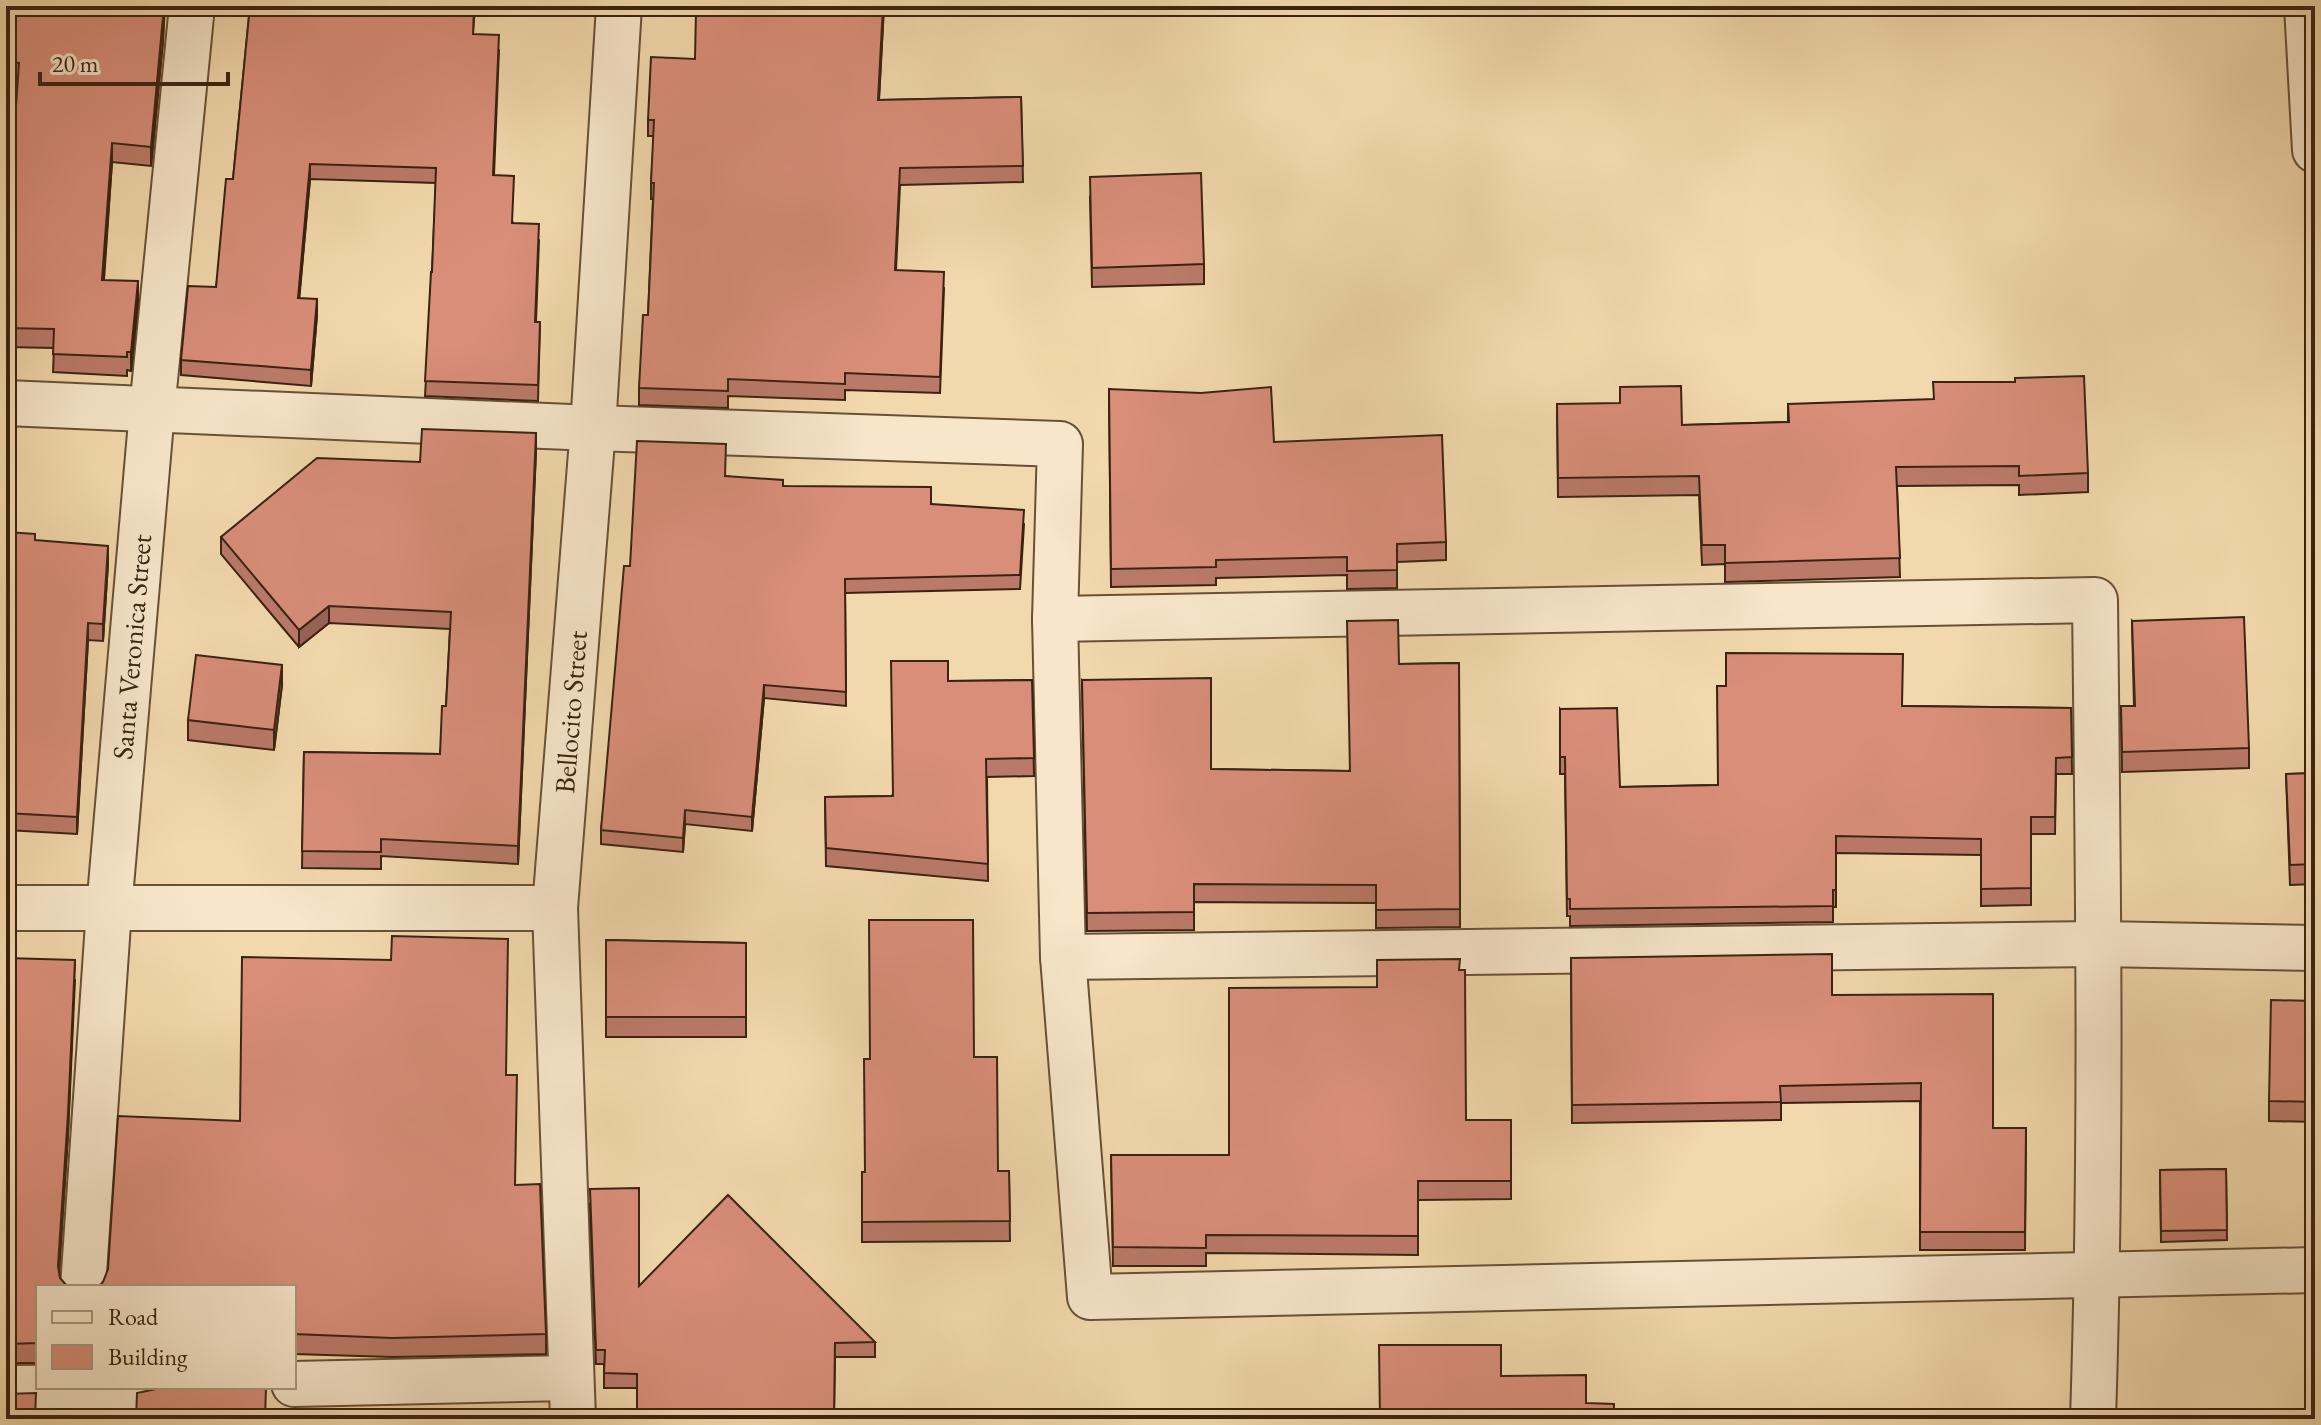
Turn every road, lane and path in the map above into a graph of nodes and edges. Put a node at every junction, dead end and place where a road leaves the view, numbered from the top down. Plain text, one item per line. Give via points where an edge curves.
1 (192, 6) edge
2 (619, 6) edge
3 (2307, 6) edge
4 (2315, 150) edge
5 (6, 403) edge
6 (152, 410) junction
7 (593, 428) junction
8 (1055, 619) junction
9 (6, 908) edge
10 (555, 908) junction
11 (109, 909) junction
12 (2099, 944) junction
13 (2315, 948) edge
14 (1063, 957) junction
15 (2315, 1270) edge
16 (2098, 1274) junction
17 (83, 1285) edge
18 (296, 1384) edge
19 (6, 1388) edge
20 (131, 1389) edge
21 (75, 1398) edge
22 (572, 1398) edge
23 (2093, 1419) edge

1 - 6 street, Santa Veronica Street
2 - 7 street, Bellocito Street
3 - 4 street
5 - 6 street
6 - 7 street
6 - 11 street, Santa Veronica Street
7 - 8 street via 1060,444
7 - 10 street, Bellocito Street
8 - 12 street via 2095,600
8 - 14 street
9 - 11 street
10 - 11 street
10 - 22 street, Bellocito Street
11 - 17 street, Santa Veronica Street
12 - 13 street
12 - 14 street
12 - 16 street
14 - 16 street via 1090,1297
15 - 16 street
16 - 23 street
18 - 22 street
19 - 21 street
20 - 21 street

